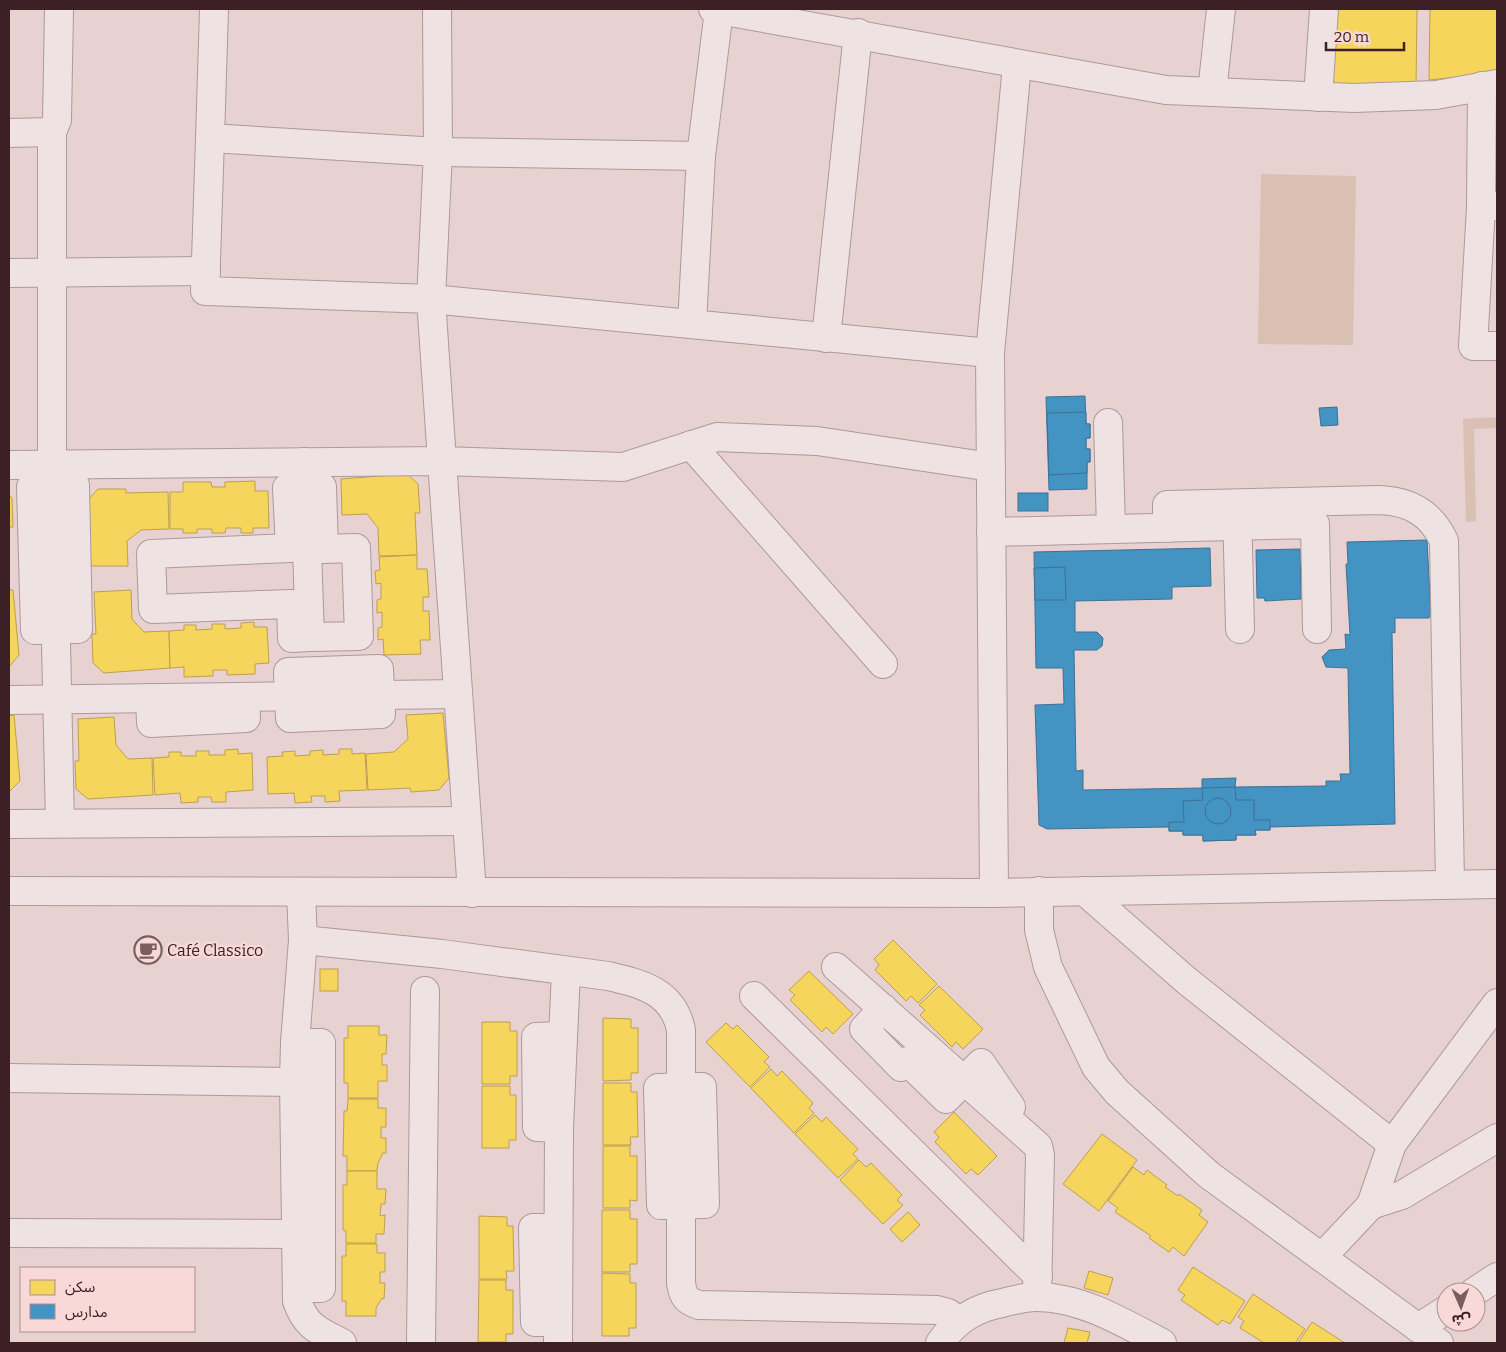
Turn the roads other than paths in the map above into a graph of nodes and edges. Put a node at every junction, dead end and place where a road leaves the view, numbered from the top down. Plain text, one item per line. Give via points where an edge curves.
1 (59, 9) edge
2 (214, 9) edge
3 (437, 9) edge
4 (716, 9) edge
5 (1221, 9) edge
6 (1324, 9) edge
7 (858, 34) junction
8 (1017, 65) junction
9 (1490, 85) edge
10 (1212, 92) junction
11 (1318, 97) junction
12 (52, 132) junction
13 (9, 133) edge
14 (210, 138) junction
15 (438, 152) junction
16 (702, 156) junction
17 (1489, 207) edge
18 (206, 271) junction
19 (9, 273) edge
20 (53, 274) junction
21 (430, 299) junction
22 (692, 324) junction
23 (826, 338) junction
24 (1497, 346) edge
25 (990, 353) junction
26 (1108, 424) dead end
27 (691, 445) junction
28 (442, 461) junction
29 (9, 465) edge
30 (991, 467) junction
31 (52, 475) junction
32 (305, 475) junction
33 (1237, 515) junction
34 (1111, 529) junction
35 (991, 532) junction
36 (1240, 628) dead end
37 (56, 629) junction
38 (1317, 629) dead end
39 (310, 637) junction
40 (884, 664) dead end
41 (458, 694) junction
42 (380, 695) junction
43 (289, 696) junction
44 (58, 699) junction
45 (9, 700) edge
46 (466, 821) junction
47 (60, 823) junction
48 (9, 824) edge
49 (1450, 884) junction
50 (1497, 884) edge
51 (1039, 891) junction
52 (1084, 891) junction
53 (9, 892) edge
54 (301, 893) junction
55 (472, 893) junction
56 (994, 893) junction
57 (302, 940) junction
58 (836, 967) dead end
59 (566, 970) junction
60 (425, 990) dead end
61 (754, 996) dead end
62 (1497, 1003) edge
63 (295, 1043) junction
64 (9, 1078) edge
65 (294, 1082) junction
66 (681, 1087) junction
67 (1497, 1138) edge
68 (1392, 1144) junction
69 (681, 1205) junction
70 (1371, 1205) junction
71 (9, 1233) edge
72 (296, 1234) junction
73 (1322, 1257) junction
74 (1497, 1277) edge
75 (1486, 1284) edge
76 (1037, 1286) junction
77 (297, 1288) junction
78 (959, 1321) junction
79 (1436, 1324) edge
80 (558, 1333) edge
81 (1133, 1336) edge
82 (1428, 1336) edge
83 (342, 1343) edge
84 (421, 1343) edge
85 (940, 1343) edge
86 (1162, 1343) edge

1 - 12 street via 57,120
2 - 14 street
3 - 15 street
4 - 7 street
4 - 16 street
5 - 10 street
6 - 11 street
7 - 8 street
7 - 23 street
8 - 10 street via 1166,90
8 - 25 street
9 - 11 street via 1436,95
9 - 17 street
10 - 11 street
12 - 13 street
12 - 20 street
14 - 15 street
14 - 18 street
15 - 16 street
15 - 21 street
16 - 22 street
17 - 24 street via 1473,346
18 - 20 street
18 - 21 street via 205,291
19 - 20 street
20 - 31 street
21 - 22 street
21 - 28 street
22 - 23 street
23 - 25 street
25 - 30 street
26 - 34 street
27 - 28 street via 623,467
27 - 30 street via 717,437 817,441
27 - 40 street
28 - 32 street
28 - 41 street
29 - 31 street
30 - 35 street
31 - 32 street
31 - 37 street via 31,486 35,630
31 - 37 street via 75,485 78,628
32 - 39 street
32 - 39 street via 322,487 324,549 356,548 360,636
32 - 39 street via 288,488 290,548 151,554 153,609 291,604 292,638
33 - 34 street via 1167,505 1167,528
33 - 36 street
33 - 38 street via 1315,524
33 - 49 street via 1393,501 1421,510 1438,528 1444,541
34 - 35 street
35 - 56 street
37 - 44 street
41 - 42 street
41 - 46 street
42 - 43 street via 381,714 290,718
42 - 43 street via 380,669 288,672
43 - 44 street via 245,697 246,718 151,723 150,698
44 - 45 street
44 - 47 street
46 - 47 street
46 - 55 street
47 - 48 street
49 - 50 street
49 - 52 street
51 - 52 street
51 - 56 street
51 - 73 street via 1038,930 1048,967 1096,1067 1117,1092 1209,1175
52 - 68 street via 1187,981
53 - 54 street
54 - 55 street
54 - 57 street
55 - 56 street
57 - 59 street
57 - 63 street
58 - 76 street via 883,1008 864,1029 901,1067 907,1061 946,1099 981,1063 1038,1146
59 - 66 street via 629,981 668,1001 677,1013 681,1030
59 - 80 street via 561,1036 536,1037 537,1127 559,1128 558,1228 533,1228 535,1322
60 - 84 street
61 - 76 street
62 - 68 street
63 - 65 street
63 - 77 street via 321,1043 322,1288
64 - 65 street
65 - 72 street
66 - 69 street via 658,1088 661,1205
66 - 69 street via 702,1087 705,1204
67 - 70 street via 1402,1196
68 - 70 street
69 - 78 street via 682,1283 683,1293 689,1302 698,1305 937,1310
70 - 73 street
71 - 72 street
72 - 77 street
73 - 82 street
74 - 75 street
76 - 78 street
76 - 81 street via 1061,1300 1101,1312
77 - 83 street via 297,1301 304,1318 314,1328
78 - 85 street
79 - 82 street
81 - 86 street

